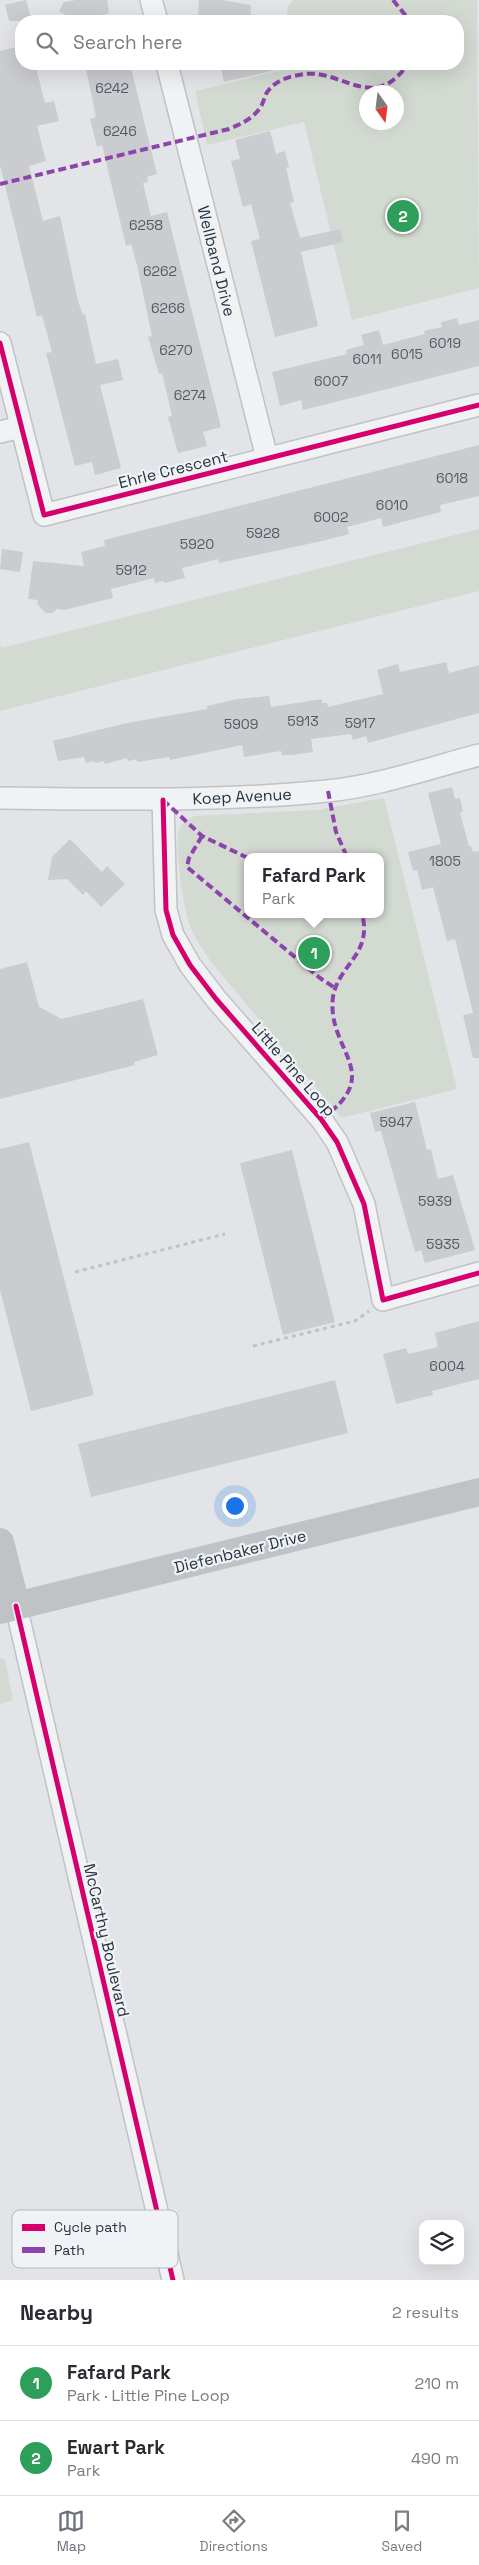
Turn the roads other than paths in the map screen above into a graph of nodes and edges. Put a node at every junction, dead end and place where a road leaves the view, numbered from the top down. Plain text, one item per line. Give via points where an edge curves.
1 (151, 0) edge
2 (155, 15) edge
3 (169, 70) edge
4 (0, 343) edge
5 (479, 405) edge
6 (10, 429) edge
7 (267, 458) junction
8 (479, 755) edge
9 (0, 798) edge
10 (163, 800) junction
11 (479, 1273) edge
12 (479, 1492) edge
13 (0, 1542) edge
14 (8, 1608) edge
15 (156, 2210) edge

1 - 2 street
3 - 7 street, Wellband Drive
4 - 6 street, Ehrle Crescent
5 - 7 street, Ehrle Crescent
6 - 7 street, Ehrle Crescent via 44,514
8 - 10 street, Koep Avenue via 375,783 328,791
9 - 10 street, Koep Avenue
10 - 11 street, Little Pine Loop via 166,910 173,936 216,999 321,1119 337,1142 364,1204 383,1300
12 - 14 main road, Diefenbaker Drive
13 - 14 main road, McCarthy Boulevard
14 - 15 street, McCarthy Boulevard

